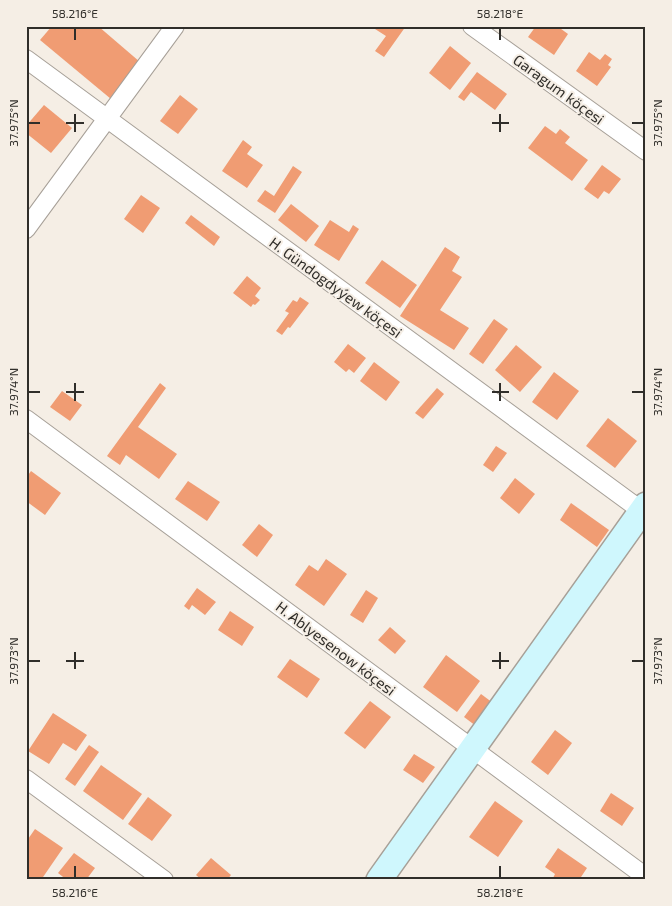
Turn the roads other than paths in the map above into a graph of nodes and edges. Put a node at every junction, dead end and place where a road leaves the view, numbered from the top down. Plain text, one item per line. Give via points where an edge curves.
1 (175, 26) edge
2 (472, 26) edge
3 (26, 59) edge
4 (107, 118) junction
5 (646, 151) edge
6 (26, 229) edge
7 (26, 418) edge
8 (644, 510) edge
9 (472, 749) junction
10 (26, 779) edge
11 (646, 877) edge
12 (164, 880) edge
13 (379, 880) edge

1 - 4 street
2 - 5 street, Garagum köçesi
3 - 4 street, H. Gündogdyýew köçesi
4 - 6 street
4 - 8 street, H. Gündogdyýew köçesi
7 - 9 street, H. Ablyesenow köçesi
8 - 9 street
9 - 11 street, H. Ablyesenow köçesi
9 - 13 street
10 - 12 street

